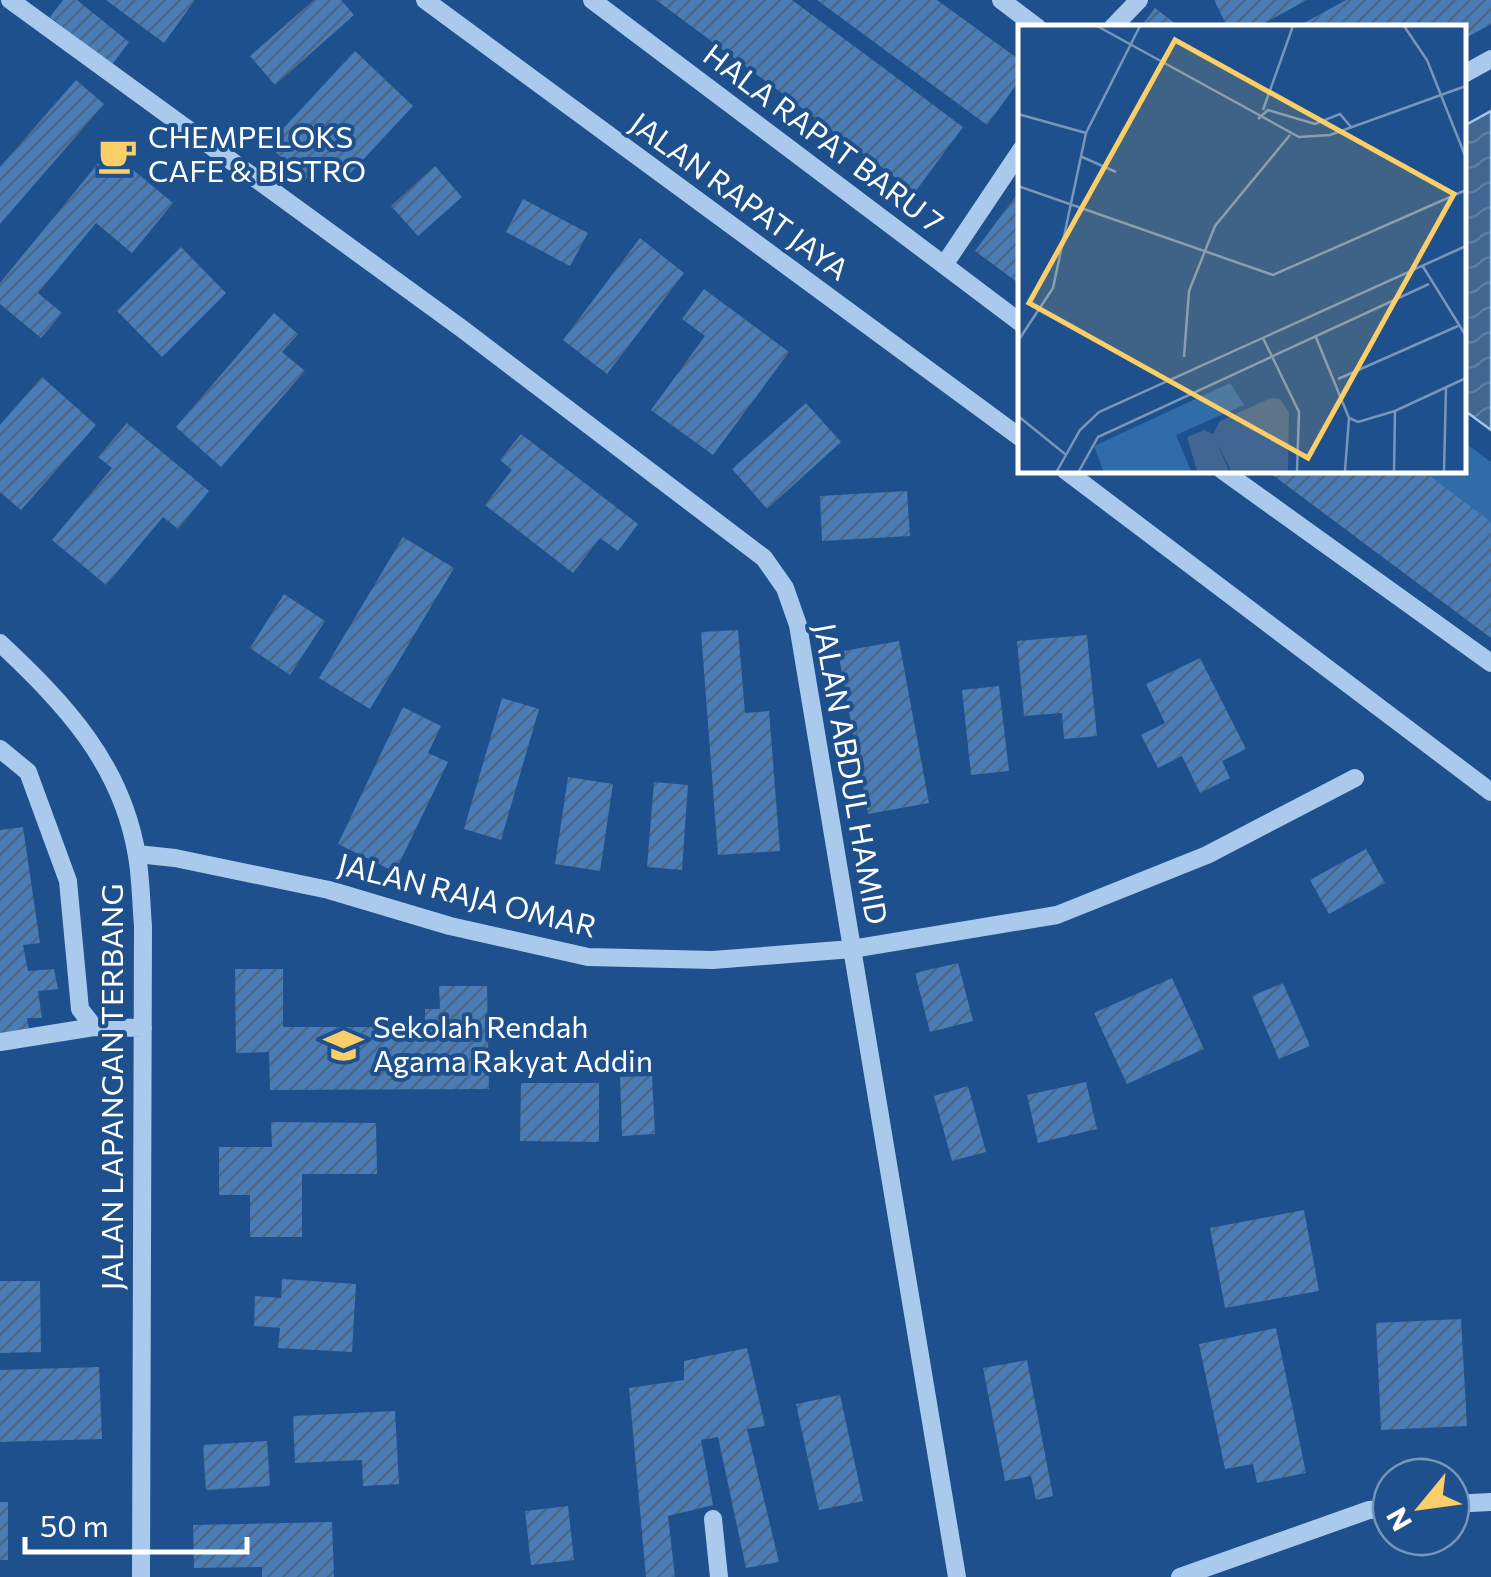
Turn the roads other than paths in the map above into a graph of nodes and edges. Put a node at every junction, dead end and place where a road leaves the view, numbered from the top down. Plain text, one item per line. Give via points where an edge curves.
1 (10, 0) edge
2 (425, 0) edge
3 (592, 0) edge
4 (1001, 0) edge
5 (1139, 0) edge
6 (1034, 25) edge
7 (1115, 25) edge
8 (1491, 60) edge
9 (1466, 73) edge
10 (1018, 155) edge
11 (944, 266) junction
12 (1018, 320) edge
13 (1018, 436) edge
14 (1225, 472) edge
15 (1087, 477) edge
16 (0, 643) edge
17 (1491, 662) edge
18 (0, 748) edge
19 (1355, 778) dead end
20 (1491, 792) edge
21 (137, 854) junction
22 (852, 949) junction
23 (94, 1027) junction
24 (143, 1028) junction
25 (0, 1042) edge
26 (1371, 1510) edge
27 (714, 1518) dead end
28 (141, 1577) edge
29 (719, 1577) edge
30 (957, 1577) edge
31 (1180, 1577) edge

1 - 22 street, JALAN ABDUL HAMID via 764,558 785,588 798,625
2 - 13 street, JALAN RAPAT JAYA
3 - 11 street, HALA RAPAT BARU 7
4 - 6 street
5 - 7 street
8 - 9 street
10 - 11 street
11 - 12 street, HALA RAPAT BARU 7
14 - 17 street
15 - 20 street
16 - 21 street, JALAN LAPANGAN TERBANG via 75,717 102,758
18 - 23 street via 28,772 68,881 80,1008
19 - 22 street, JALAN RAJA OMAR via 1207,854 1057,914
21 - 22 street, JALAN RAJA OMAR via 329,890 450,926 588,956 713,960
21 - 24 street, JALAN LAPANGAN TERBANG
22 - 30 street, JALAN ABDUL HAMID
23 - 24 street
23 - 25 street
24 - 28 street, JALAN LAPANGAN TERBANG
26 - 31 street
27 - 29 street

